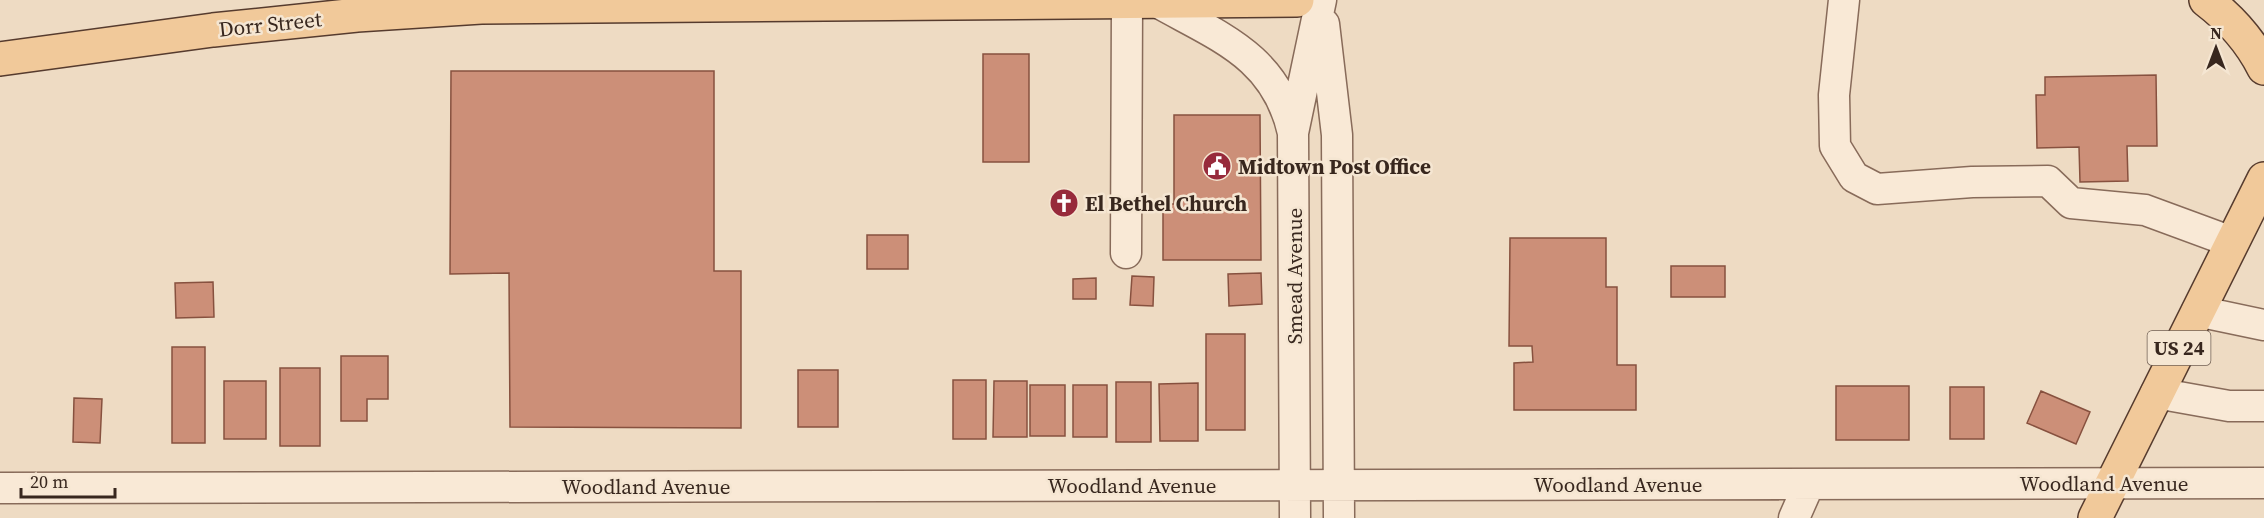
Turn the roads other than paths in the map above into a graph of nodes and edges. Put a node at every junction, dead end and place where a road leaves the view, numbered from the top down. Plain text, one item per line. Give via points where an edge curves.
1 (1297, 0) edge
2 (1321, 0) edge
3 (1844, 0) edge
4 (2206, 0) edge
5 (1142, 2) junction
6 (0, 59) edge
7 (2264, 68) edge
8 (1293, 133) junction
9 (2264, 178) edge
10 (2232, 242) junction
11 (1126, 253) dead end
12 (2198, 311) junction
13 (2264, 325) edge
14 (2156, 393) junction
15 (2264, 406) edge
16 (2111, 483) junction
17 (2264, 483) edge
18 (1809, 484) junction
19 (1295, 485) junction
20 (1339, 485) junction
21 (0, 488) edge
22 (1295, 518) edge
23 (1339, 518) edge
24 (1794, 518) edge
25 (2095, 518) edge

1 - 5 main road, Dorr Street
2 - 8 street, Smead Avenue
2 - 20 street, Smead Avenue via 1337,135
3 - 10 street via 1834,95 1835,146 1854,177 1877,189 2048,181 2071,203 2145,210
4 - 7 main road via 2252,45
5 - 6 main road, Dorr Street via 481,7 213,30
5 - 8 street via 1232,43 1259,66 1278,91
5 - 11 street
8 - 19 street, Smead Avenue
9 - 10 main road, US 24
10 - 12 main road, US 24
12 - 13 street
12 - 14 main road, US 24
14 - 15 street via 2229,406
14 - 16 main road, US 24
16 - 17 street, Woodland Avenue
16 - 18 street, Woodland Avenue
16 - 25 main road, US 24
18 - 20 street, Woodland Avenue
18 - 24 street
19 - 20 street, Woodland Avenue
19 - 21 street, Woodland Avenue
19 - 22 street, Smead Avenue
20 - 23 street, Smead Avenue

